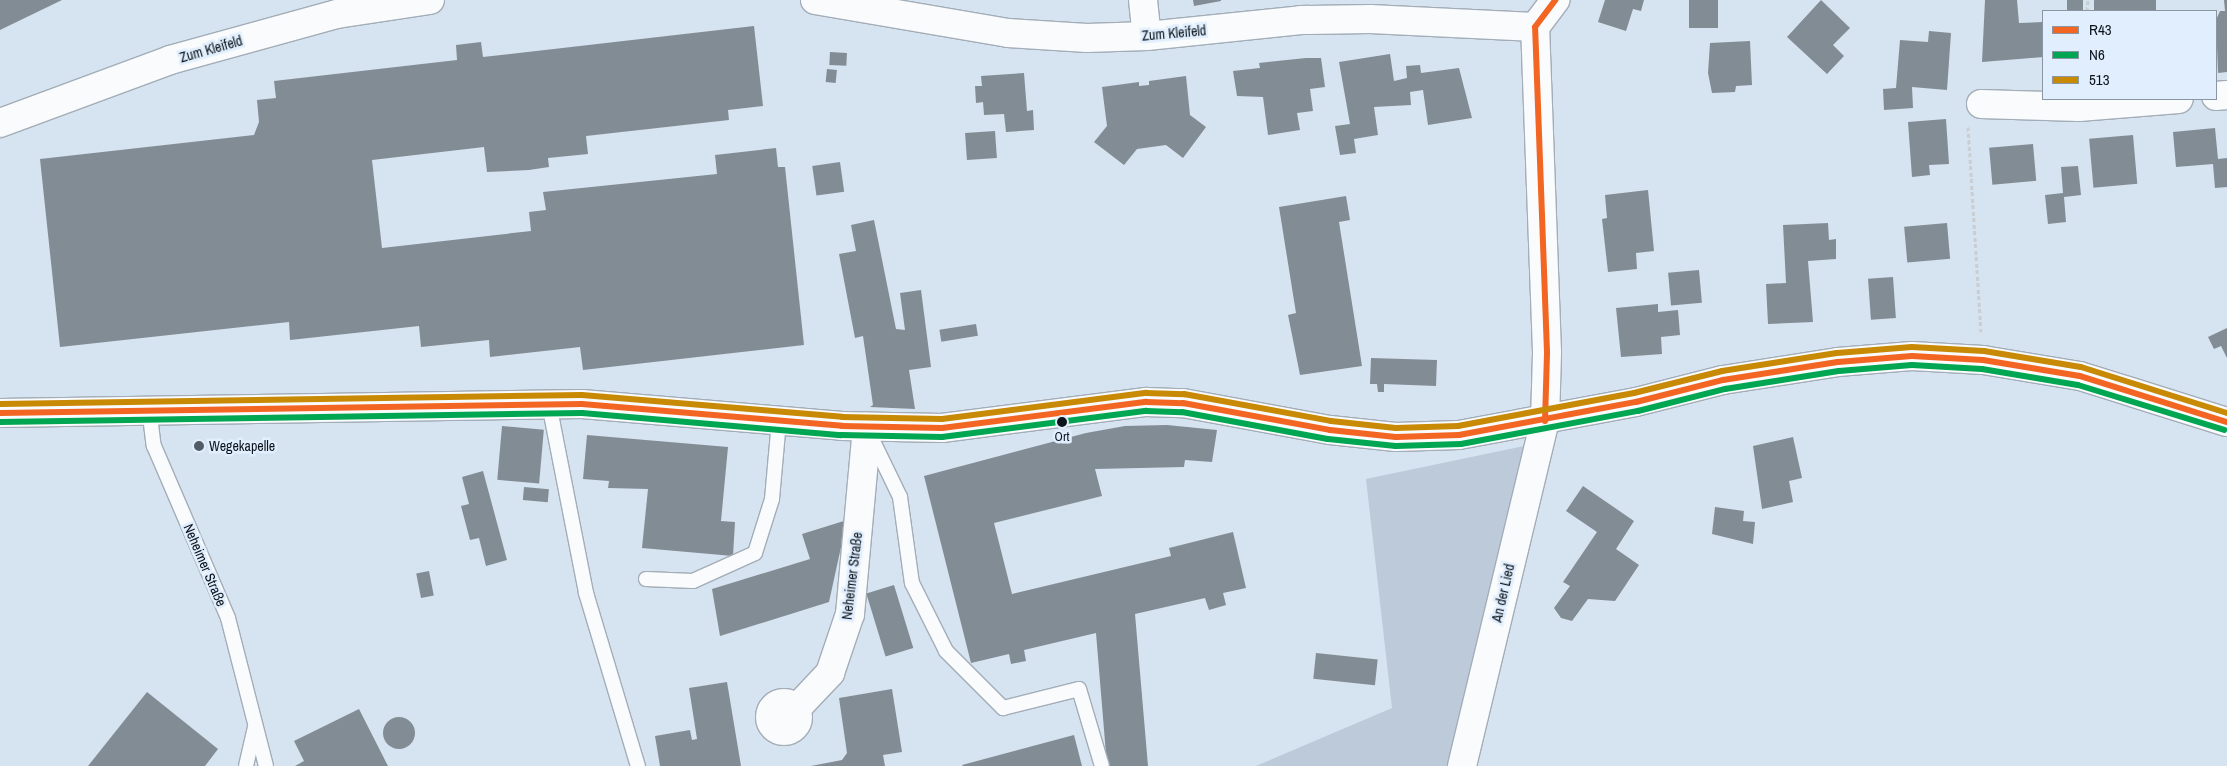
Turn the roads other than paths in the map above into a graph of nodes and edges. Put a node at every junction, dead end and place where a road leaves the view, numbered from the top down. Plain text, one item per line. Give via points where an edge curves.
1 (430, 0) edge
2 (815, 0) edge
3 (1143, 0) edge
4 (1555, 0) edge
5 (1535, 28) junction
6 (1148, 36) junction
7 (2165, 100) edge
8 (1981, 104) road end
9 (0, 123) edge
10 (549, 404) junction
11 (149, 408) junction
12 (0, 413) edge
13 (779, 421) junction
14 (1545, 421) junction
15 (2227, 422) edge
16 (867, 429) junction
17 (646, 579) dead end
18 (796, 708) dead end
19 (256, 725) junction
20 (246, 766) edge
21 (266, 766) edge
22 (638, 766) edge
23 (1102, 766) edge
24 (1462, 766) edge

1 - 9 street, Zum Kleifeld via 337,14 170,60
2 - 6 street, Zum Kleifeld via 1008,33 1087,38
3 - 6 street
4 - 5 street
5 - 6 street, Zum Kleifeld via 1370,19 1302,20
5 - 14 street, An der Lied via 1547,352
7 - 8 street via 2079,106
10 - 11 street
10 - 13 street
10 - 22 lane via 586,593
11 - 12 street
11 - 19 lane, Neheimer Straße via 154,446 228,618
13 - 16 street
13 - 17 lane via 772,499 756,553 693,581
14 - 15 street via 1723,380 1838,362 1912,356 1983,360 2080,376
14 - 16 street via 1459,435 1396,437 1330,430 1183,403 1146,402 1060,412 990,425
14 - 24 street, An der Lied
16 - 18 street, Neheimer Straße via 850,614 830,673
16 - 23 lane via 900,497 912,583 946,651 1004,708 1079,689
19 - 20 lane, Neheimer Straße
19 - 21 lane, Neheimer Straße

